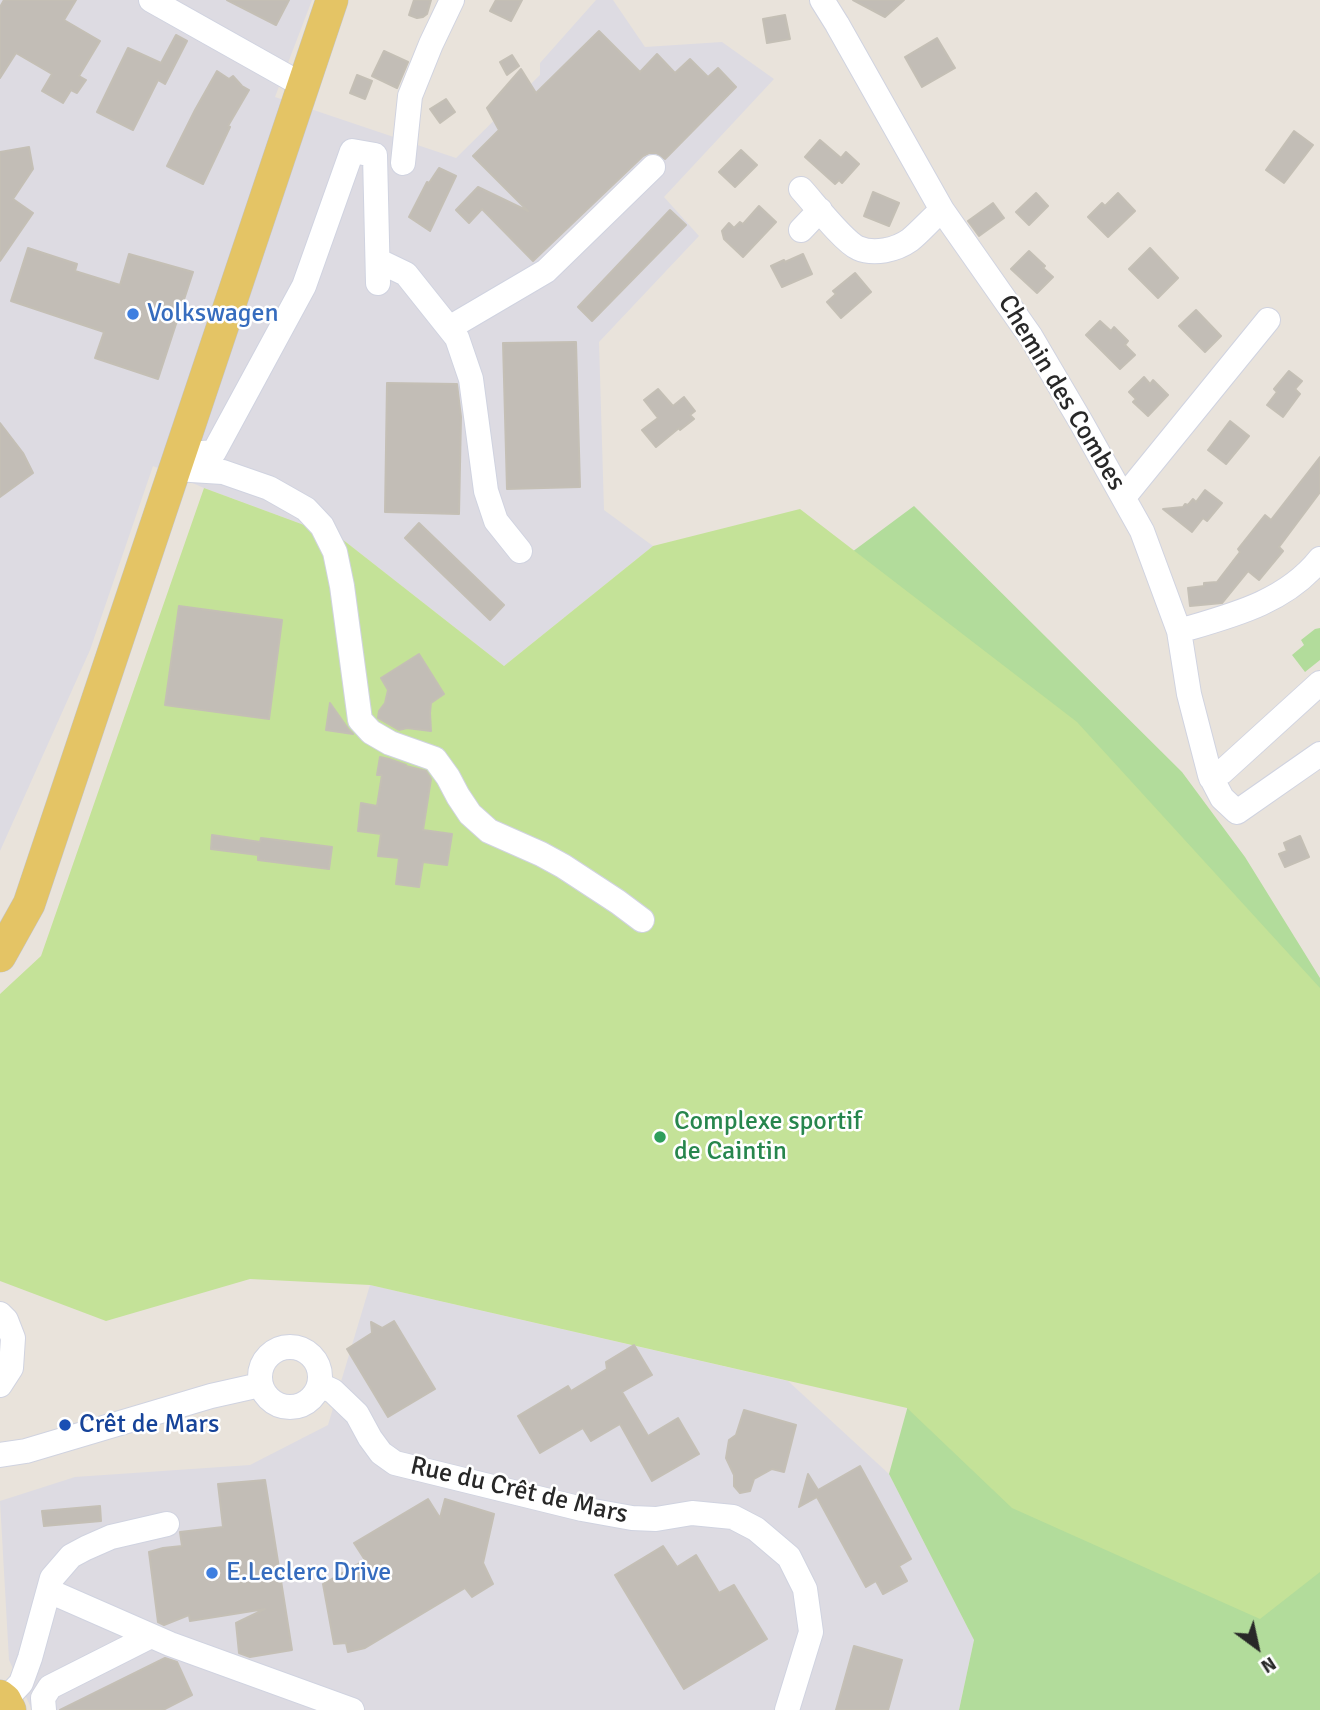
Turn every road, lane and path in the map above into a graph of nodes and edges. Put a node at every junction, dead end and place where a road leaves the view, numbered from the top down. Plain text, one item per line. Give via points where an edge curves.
1 (151, 0) edge
2 (332, 0) edge
3 (452, 0) edge
4 (822, 0) edge
5 (304, 86) junction
6 (403, 163) dead end
7 (653, 167) dead end
8 (801, 188) dead end
9 (942, 209) junction
10 (820, 211) junction
11 (801, 230) dead end
12 (1268, 320) dead end
13 (449, 328) junction
14 (177, 462) junction
15 (1124, 497) junction
16 (520, 551) dead end
17 (1320, 559) edge
18 (1179, 631) junction
19 (1320, 682) edge
20 (1320, 754) edge
21 (1211, 778) junction
22 (642, 920) dead end
23 (0, 956) edge
24 (0, 1314) edge
25 (0, 1336) edge
26 (0, 1367) edge
27 (0, 1385) edge
28 (260, 1385) junction
29 (320, 1385) junction
30 (26, 1451) junction
31 (0, 1455) edge
32 (0, 1474) edge
33 (167, 1524) dead end
34 (49, 1591) junction
35 (151, 1636) junction
36 (5, 1702) edge
37 (44, 1710) edge
38 (352, 1710) edge
39 (787, 1710) edge

1 - 5 street
2 - 5 main road
3 - 6 street via 410,96
4 - 9 street, Chemin des Combes
5 - 14 main road
7 - 13 street via 546,271
8 - 10 street
9 - 10 street via 911,239 884,251 855,247
9 - 15 street, Chemin des Combes via 1031,337
10 - 11 street
12 - 15 street
13 - 14 street via 406,274 378,272 375,155 352,151 304,286 214,452
13 - 16 street via 471,379 486,491 496,521
14 - 22 street via 270,488 306,509 335,552 360,720 390,743 435,759 470,814 489,831 563,866
14 - 23 main road via 29,904
15 - 18 street, Chemin des Combes via 1142,531
17 - 18 street via 1290,588 1261,605
18 - 21 street, Chemin des Combes via 1189,694
19 - 21 street
20 - 21 street, Chemin des Combes via 1237,812
24 - 27 street via 13,1338 11,1368
25 - 26 street
28 - 29 street via 265,1396 284,1408 306,1403
28 - 29 street via 269,1355 290,1347 310,1354 317,1363
28 - 30 street
29 - 39 street, Rue du Crêt de Mars via 357,1414 381,1453 395,1463 582,1509 632,1518 692,1513 733,1517 756,1528 789,1558 805,1589 811,1632
30 - 31 street
30 - 32 street
33 - 34 street via 111,1537 71,1556 52,1578
34 - 35 street
34 - 36 street via 21,1683
35 - 37 street via 50,1687 43,1698
35 - 38 street

